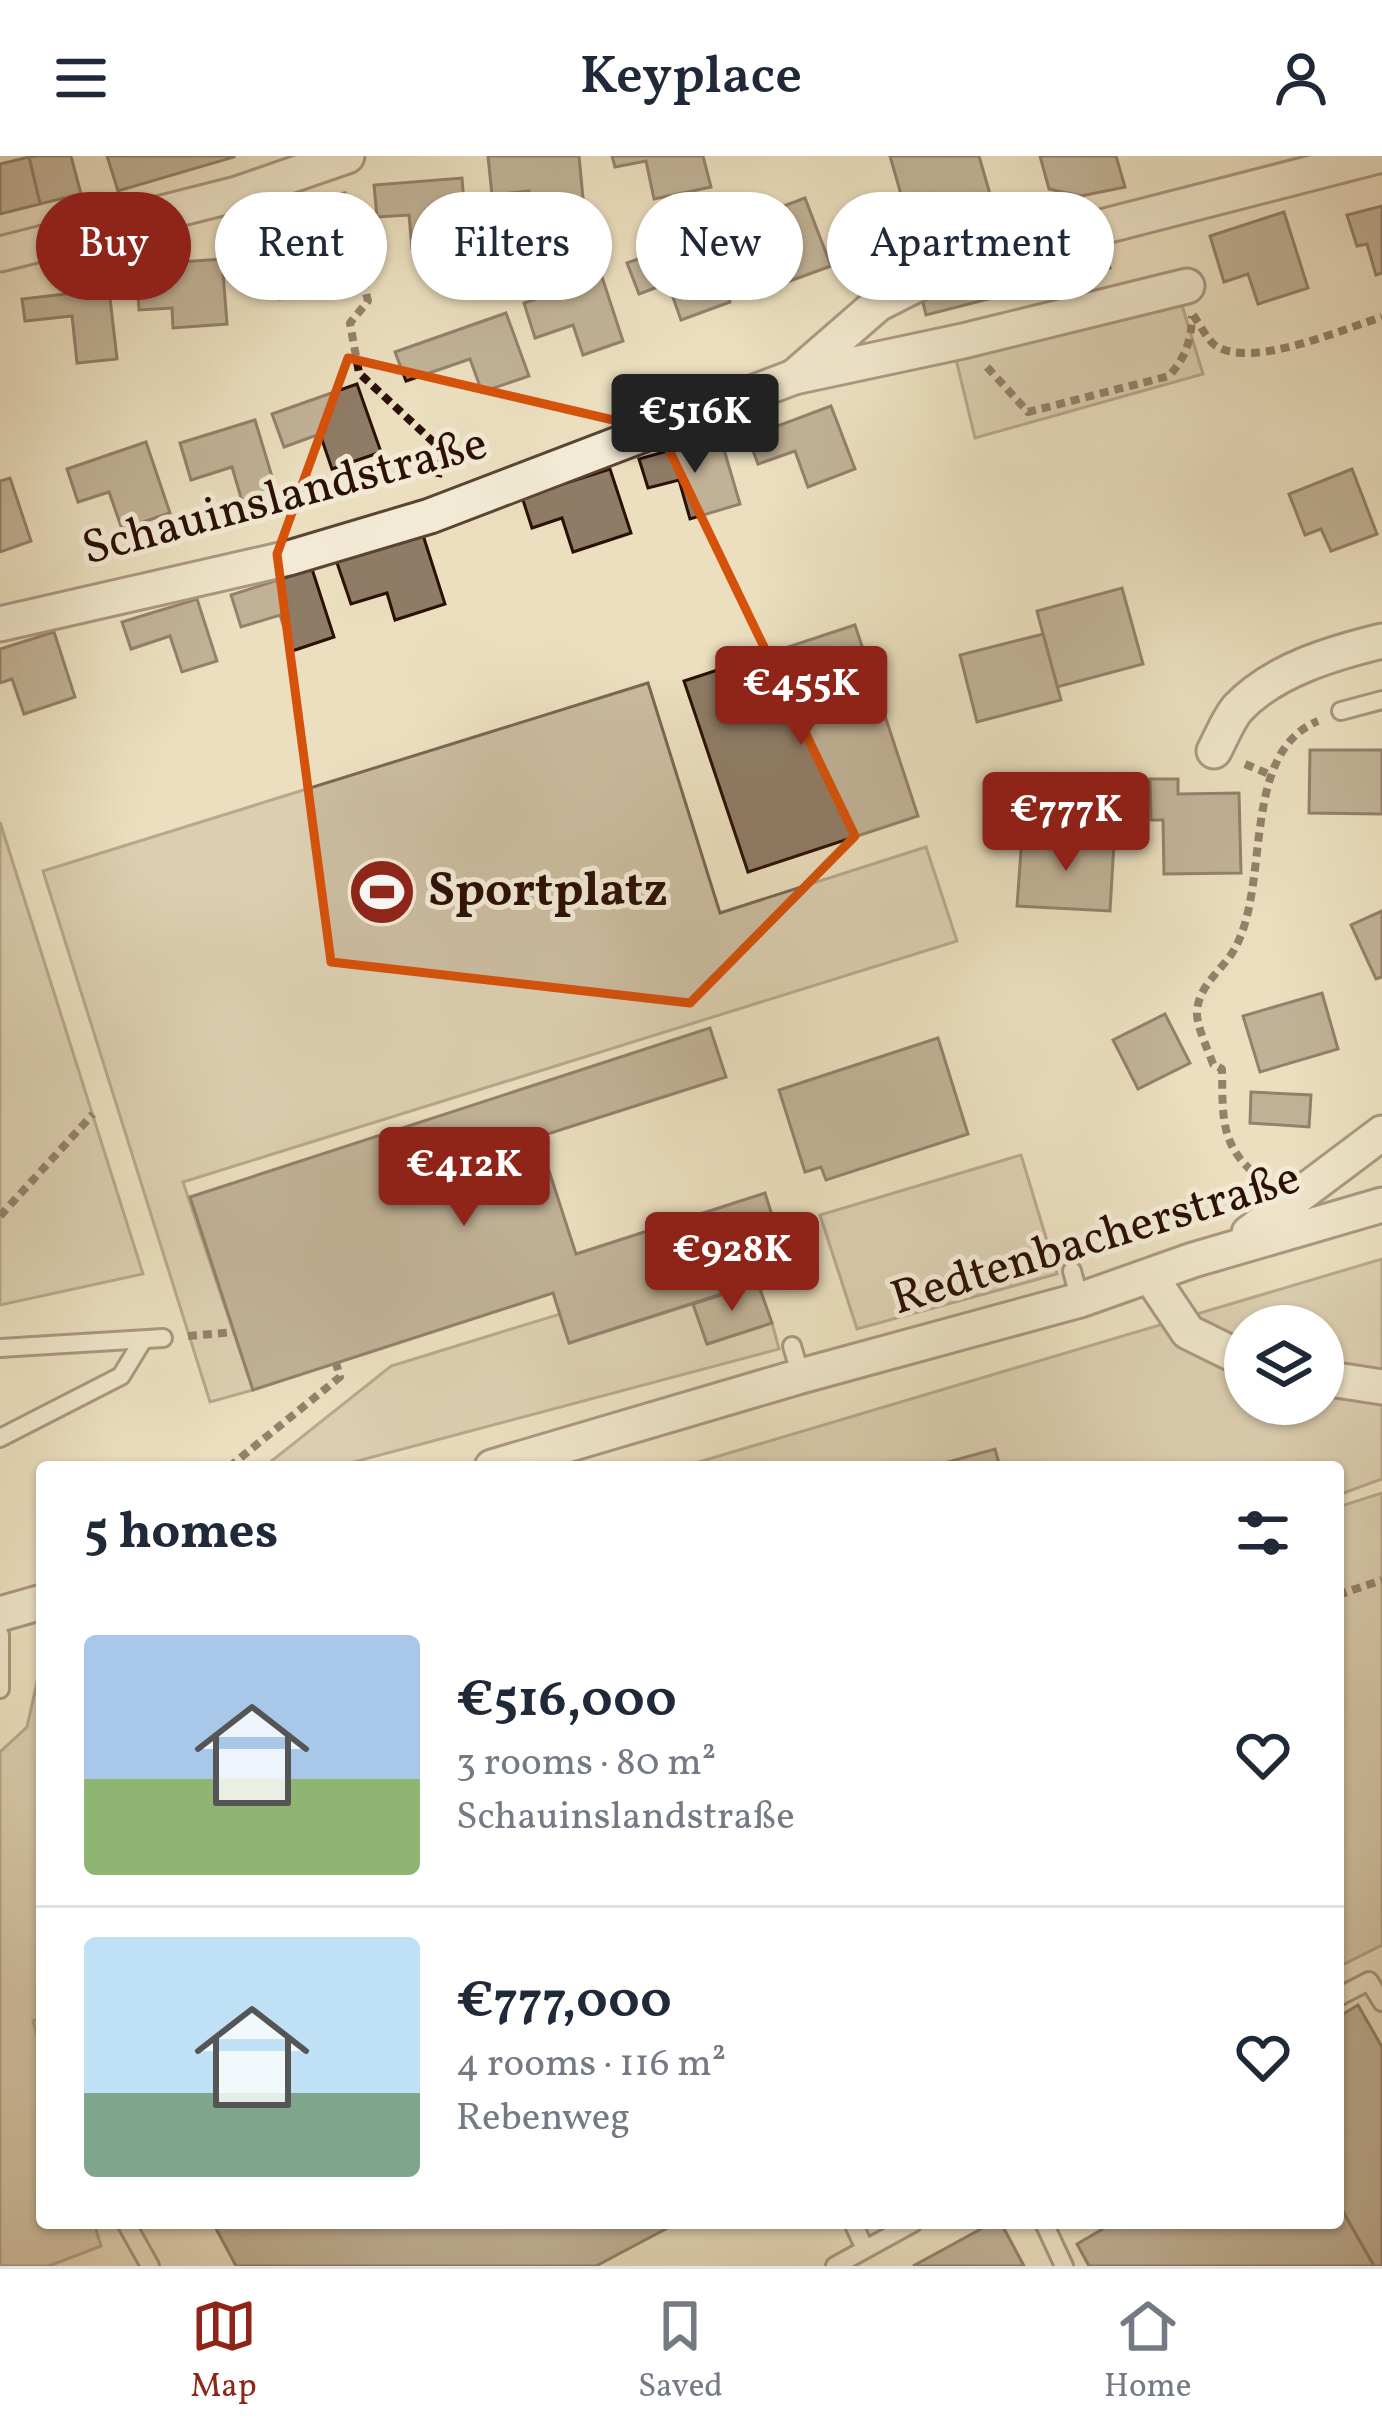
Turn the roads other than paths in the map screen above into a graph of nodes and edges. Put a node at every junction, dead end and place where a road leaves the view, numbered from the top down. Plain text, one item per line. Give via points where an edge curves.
1 (1378, 156) edge
2 (340, 159) edge
3 (0, 254) edge
4 (1190, 300) road end
5 (794, 377) junction
6 (0, 624) edge
7 (1382, 640) edge
8 (1382, 700) edge
9 (1341, 711) road end
10 (1214, 751) dead end
11 (1382, 1133) edge
12 (1382, 1205) edge
13 (1193, 1260) junction
14 (1150, 1277) junction
15 (163, 1338) road end
16 (142, 1340) junction
17 (0, 1348) edge
18 (1224, 1350) edge
19 (1344, 1381) edge
20 (1382, 1387) edge
21 (0, 1438) edge
22 (531, 1461) edge
23 (36, 1604) edge
24 (0, 1614) edge
25 (0, 1635) edge
26 (0, 1689) edge
27 (1344, 1994) edge
28 (1382, 2002) edge
29 (129, 2229) edge
30 (856, 2229) edge
31 (903, 2229) edge
32 (1047, 2229) edge
33 (866, 2249) junction
34 (150, 2266) edge
35 (835, 2266) edge
36 (1064, 2266) edge

1 - 5 street, Schauinslandstraße via 957,264 878,304
2 - 3 street
4 - 5 street, Schauinslandstraße
5 - 6 street, Schauinslandstraße via 430,517
7 - 10 street via 1277,679 1237,710
8 - 9 lane
11 - 13 street via 1227,1247
12 - 13 street, Redtenbacherstraße
13 - 14 street, Redtenbacherstraße
14 - 18 street via 1188,1332
14 - 22 street, Redtenbacherstraße via 1076,1286 797,1360
15 - 16 lane
16 - 17 lane
16 - 21 lane via 121,1376
19 - 20 street
23 - 24 street
25 - 26 lane
27 - 28 lane via 1369,1981
29 - 34 lane
30 - 33 lane
31 - 33 lane
32 - 36 lane
33 - 35 lane

